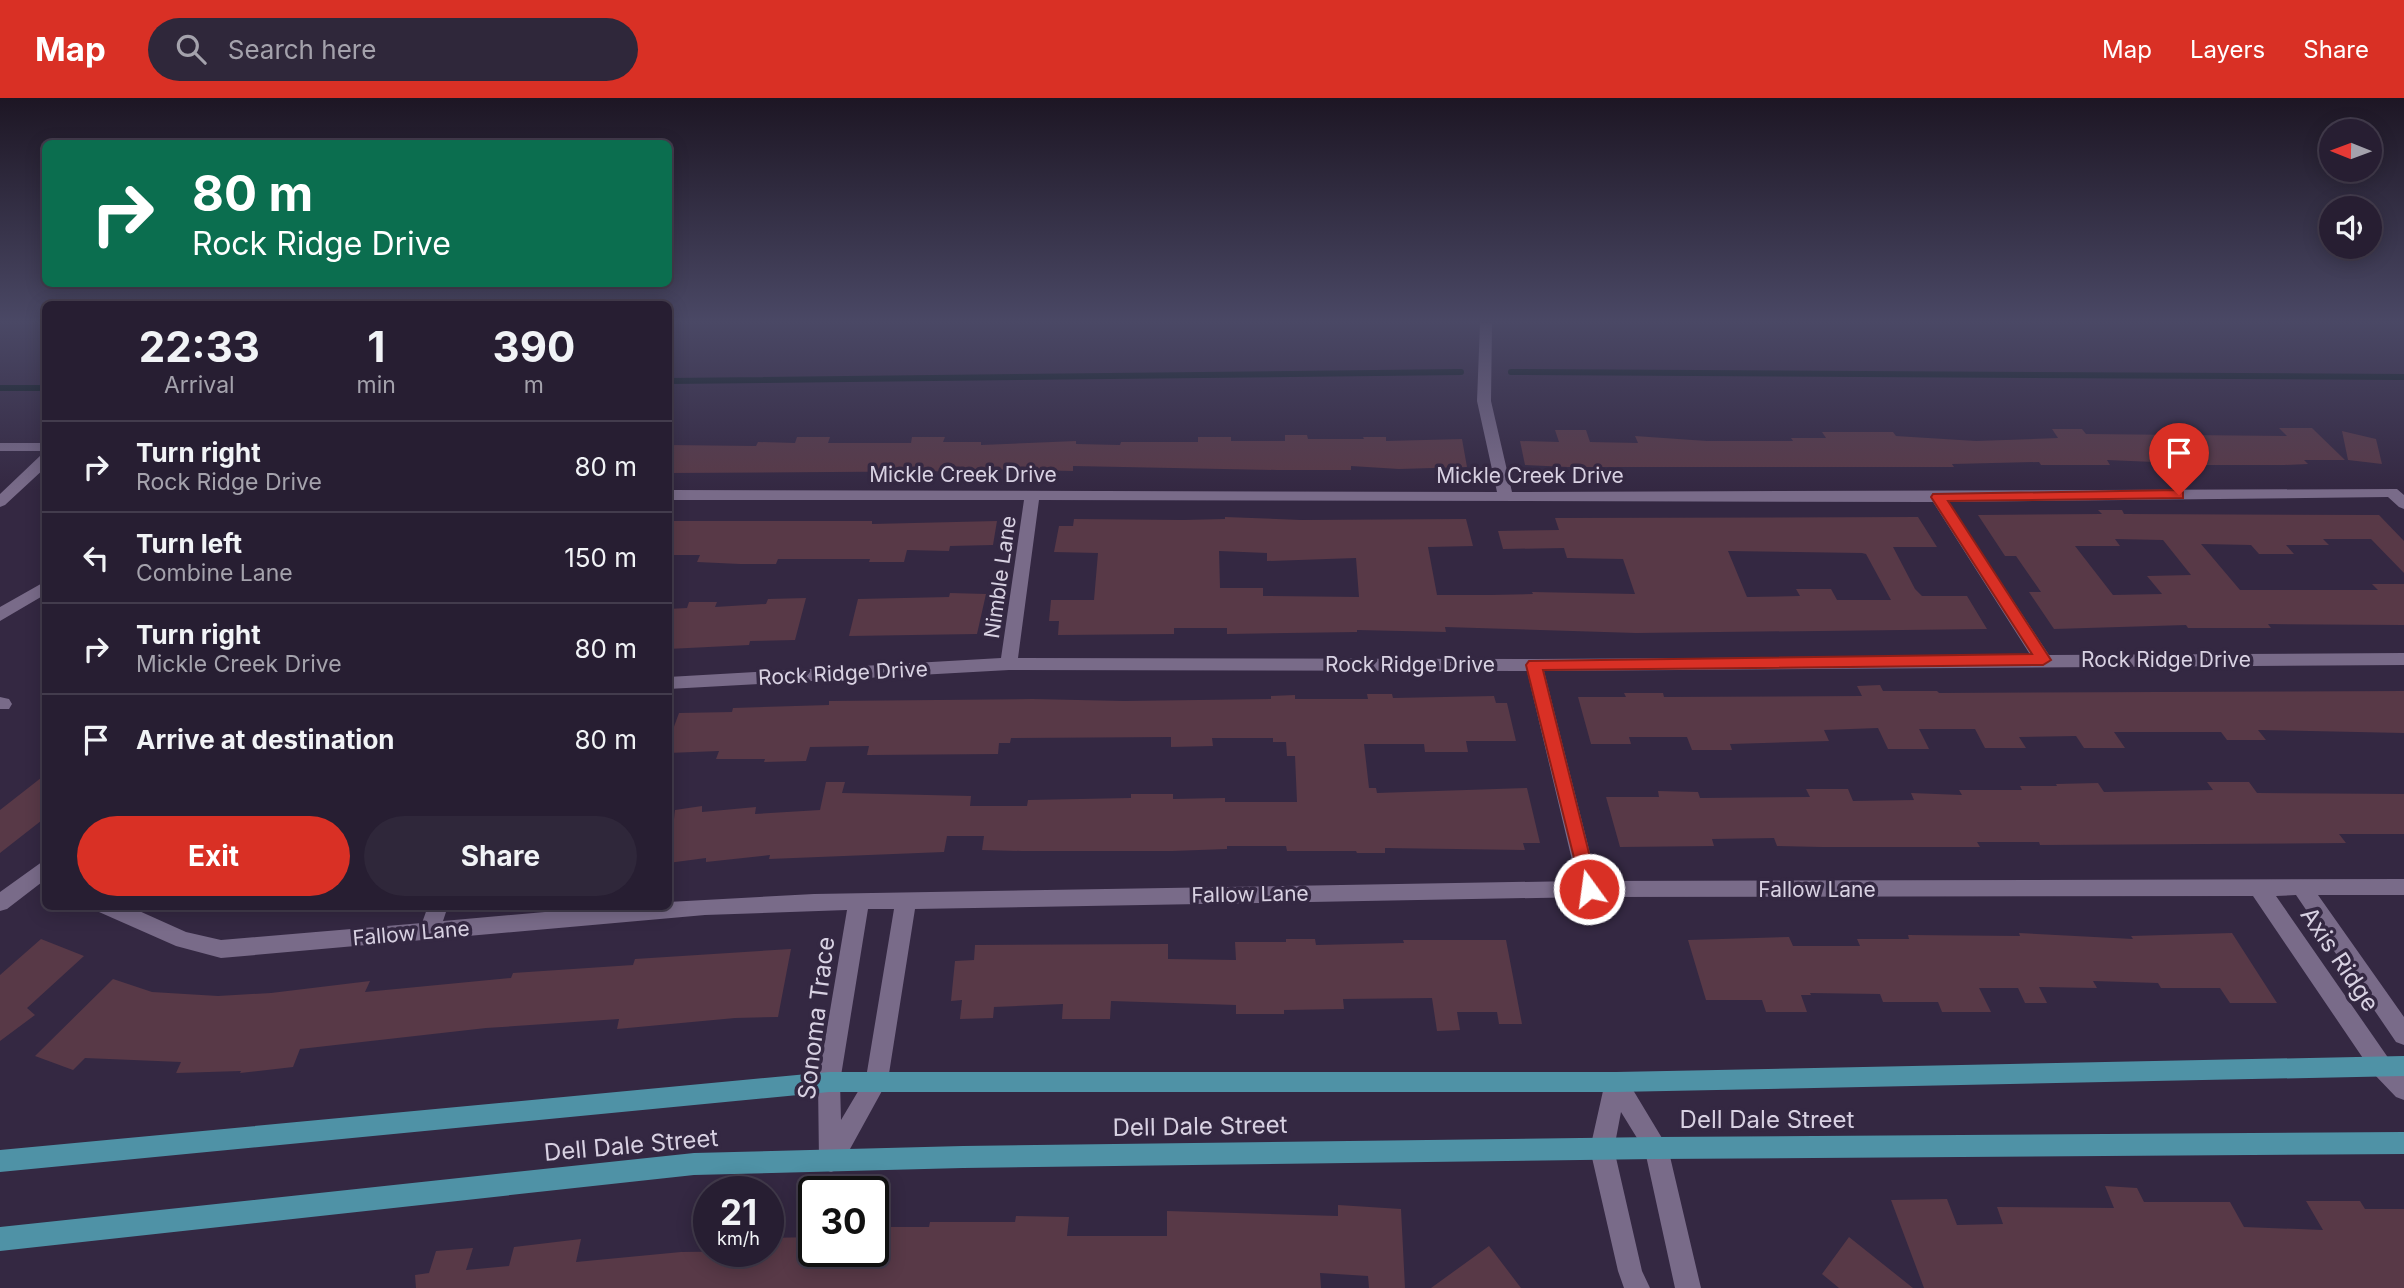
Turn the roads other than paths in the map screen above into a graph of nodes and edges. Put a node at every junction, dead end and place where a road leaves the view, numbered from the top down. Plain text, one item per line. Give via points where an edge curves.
1 (1485, 379) edge
2 (0, 447) edge
3 (42, 447) edge
4 (42, 462) edge
5 (672, 495) edge
6 (1032, 495) junction
7 (1505, 496) junction
8 (1938, 497) junction
9 (0, 502) edge
10 (2404, 504) edge
11 (42, 589) edge
12 (0, 615) edge
13 (2404, 659) edge
14 (2043, 660) junction
15 (1009, 664) junction
16 (1534, 665) junction
17 (672, 682) edge
18 (42, 874) edge
19 (2404, 887) edge
20 (2302, 888) junction
21 (1589, 889) junction
22 (2260, 889) junction
23 (906, 900) junction
24 (859, 901) junction
25 (0, 903) edge
26 (115, 910) edge
27 (437, 910) edge
28 (670, 910) edge
29 (672, 910) edge
30 (429, 931) junction
31 (2404, 1035) edge
32 (2393, 1066) edge
33 (877, 1080) junction
34 (829, 1082) junction
35 (1616, 1082) junction
36 (2404, 1090) edge
37 (2404, 1143) edge
38 (1656, 1148) junction
39 (1602, 1149) junction
40 (0, 1161) edge
41 (831, 1161) junction
42 (0, 1239) edge
43 (1637, 1288) edge
44 (1688, 1288) edge

1 - 7 street via 1485,401
2 - 3 street
4 - 9 street
5 - 6 street, Mickle Creek Drive
6 - 7 street, Mickle Creek Drive
6 - 15 street, Nimble Lane
7 - 8 street, Mickle Creek Drive
8 - 10 street, Mickle Creek Drive via 2392,492
8 - 14 street
11 - 12 street
13 - 14 street, Rock Ridge Drive
14 - 16 street, Rock Ridge Drive
15 - 16 street, Rock Ridge Drive
15 - 17 street, Rock Ridge Drive
16 - 21 street
18 - 25 street
19 - 20 street, Fallow Lane
20 - 22 street, Fallow Lane
20 - 31 street, Axis Ridge
21 - 22 street, Fallow Lane
21 - 23 street, Fallow Lane
22 - 32 street, Axis Ridge
23 - 24 street, Fallow Lane
23 - 33 street
24 - 29 street, Fallow Lane
24 - 34 street, Sonoma Trace
26 - 30 street, Fallow Lane via 183,940 221,949
27 - 30 street
28 - 30 street, Fallow Lane
32 - 35 main road, Dell Dale Street
32 - 36 street, Axis Ridge
33 - 34 main road, Dell Dale Street
33 - 35 main road, Dell Dale Street
33 - 41 street
34 - 40 main road, Dell Dale Street
34 - 41 street, Sonoma Trace
35 - 38 street
35 - 39 street
37 - 38 main road, Dell Dale Street
38 - 39 main road, Dell Dale Street
38 - 44 street
39 - 41 main road, Dell Dale Street
39 - 43 street
41 - 42 main road, Dell Dale Street via 694,1164

